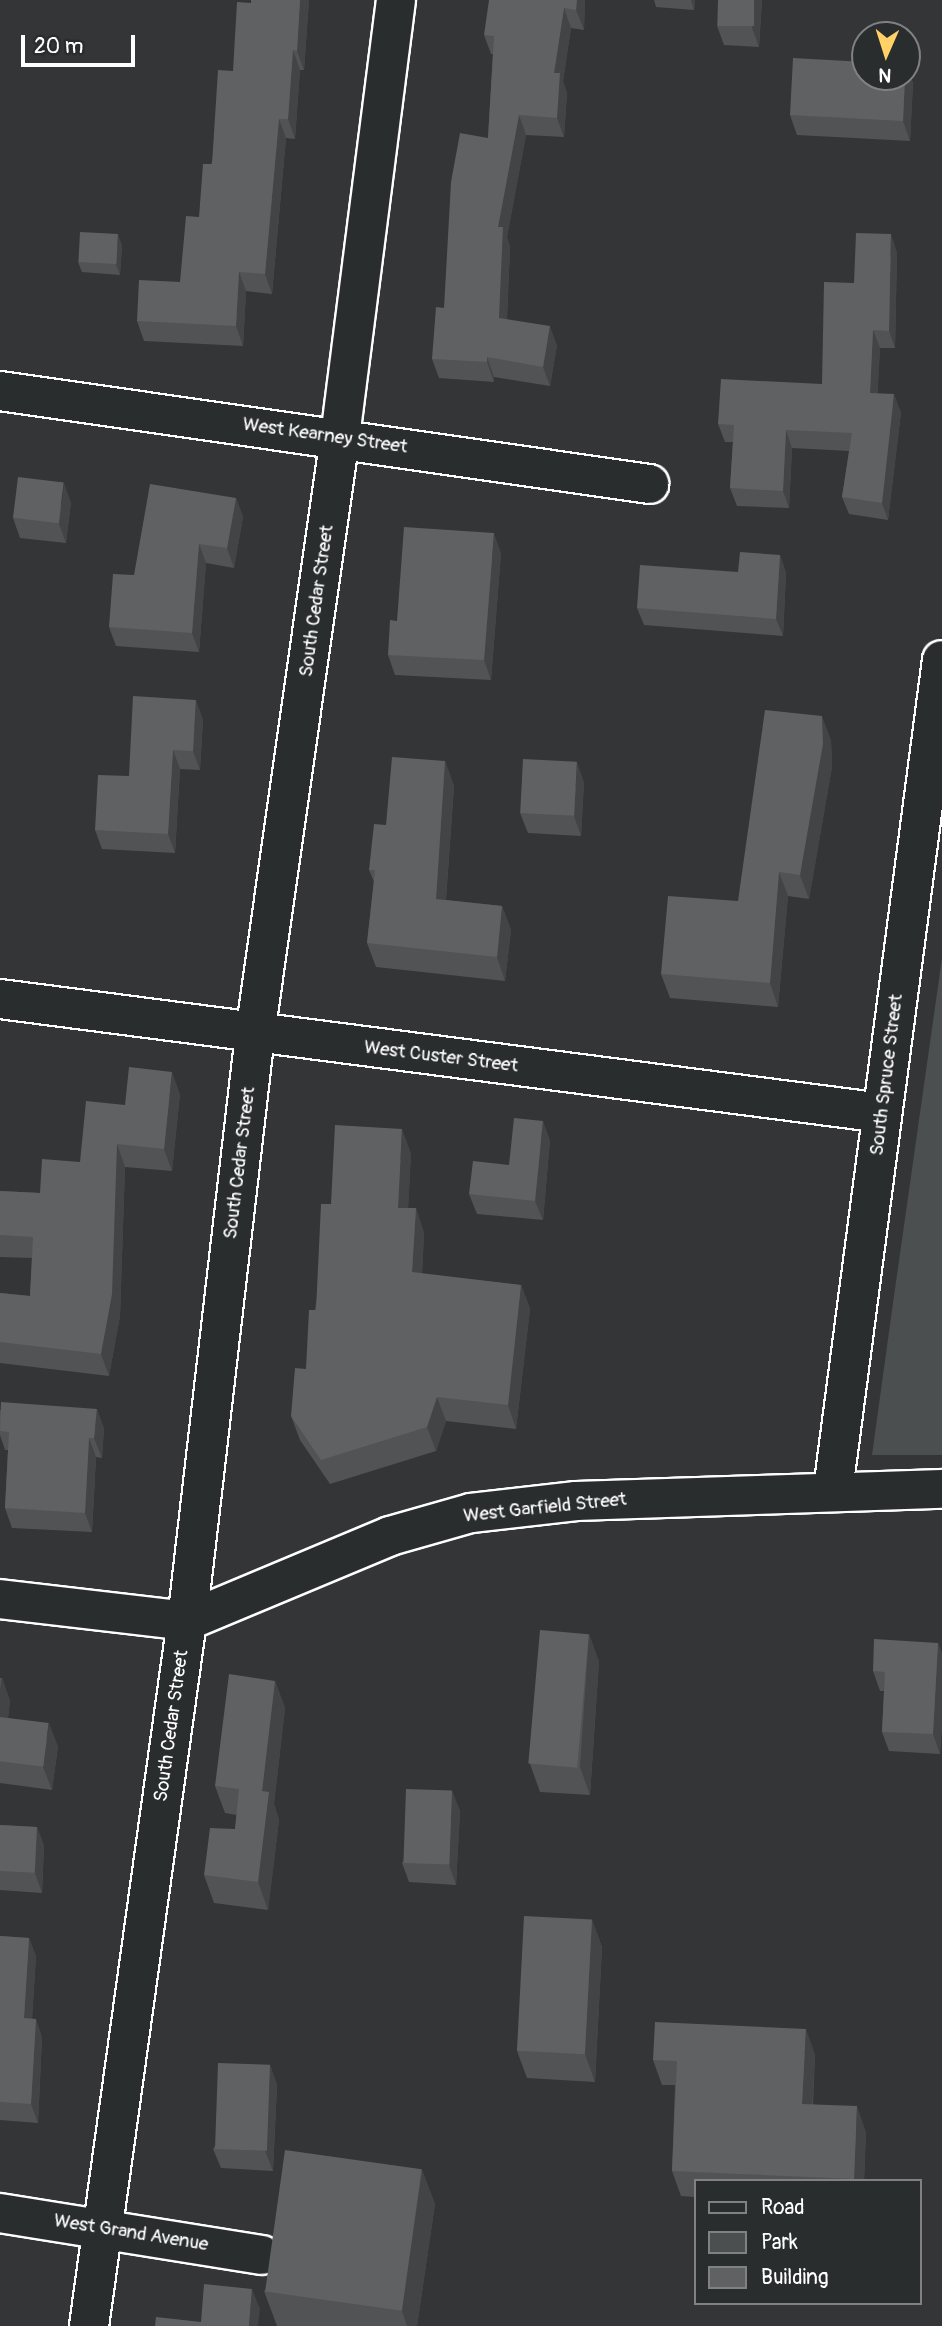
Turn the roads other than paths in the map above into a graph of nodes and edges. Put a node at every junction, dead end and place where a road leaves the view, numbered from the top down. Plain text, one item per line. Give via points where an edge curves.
1 (396, 0) edge
2 (0, 391) edge
3 (340, 437) junction
4 (649, 484) dead end
5 (942, 660) edge
6 (0, 999) edge
7 (255, 1034) junction
8 (882, 1113) junction
9 (942, 1489) edge
10 (833, 1490) junction
11 (0, 1599) edge
12 (187, 1621) junction
13 (0, 2213) edge
14 (102, 2227) junction
15 (262, 2255) dead end
16 (89, 2326) edge

1 - 3 street, South Cedar Street
2 - 3 street, West Kearney Street
3 - 4 street, West Kearney Street
3 - 7 street, South Cedar Street
5 - 8 street, South Spruce Street
6 - 7 street, West Custer Street
7 - 8 street, West Custer Street
7 - 12 street, South Cedar Street
8 - 10 street, South Spruce Street
9 - 10 street, West Garfield Street
10 - 12 street, West Garfield Street via 576,1501 471,1513 390,1536
11 - 12 street, West Garfield Street
12 - 14 street, South Cedar Street
13 - 14 street, West Grand Avenue
14 - 15 street, West Grand Avenue
14 - 16 street, South Cedar Street

